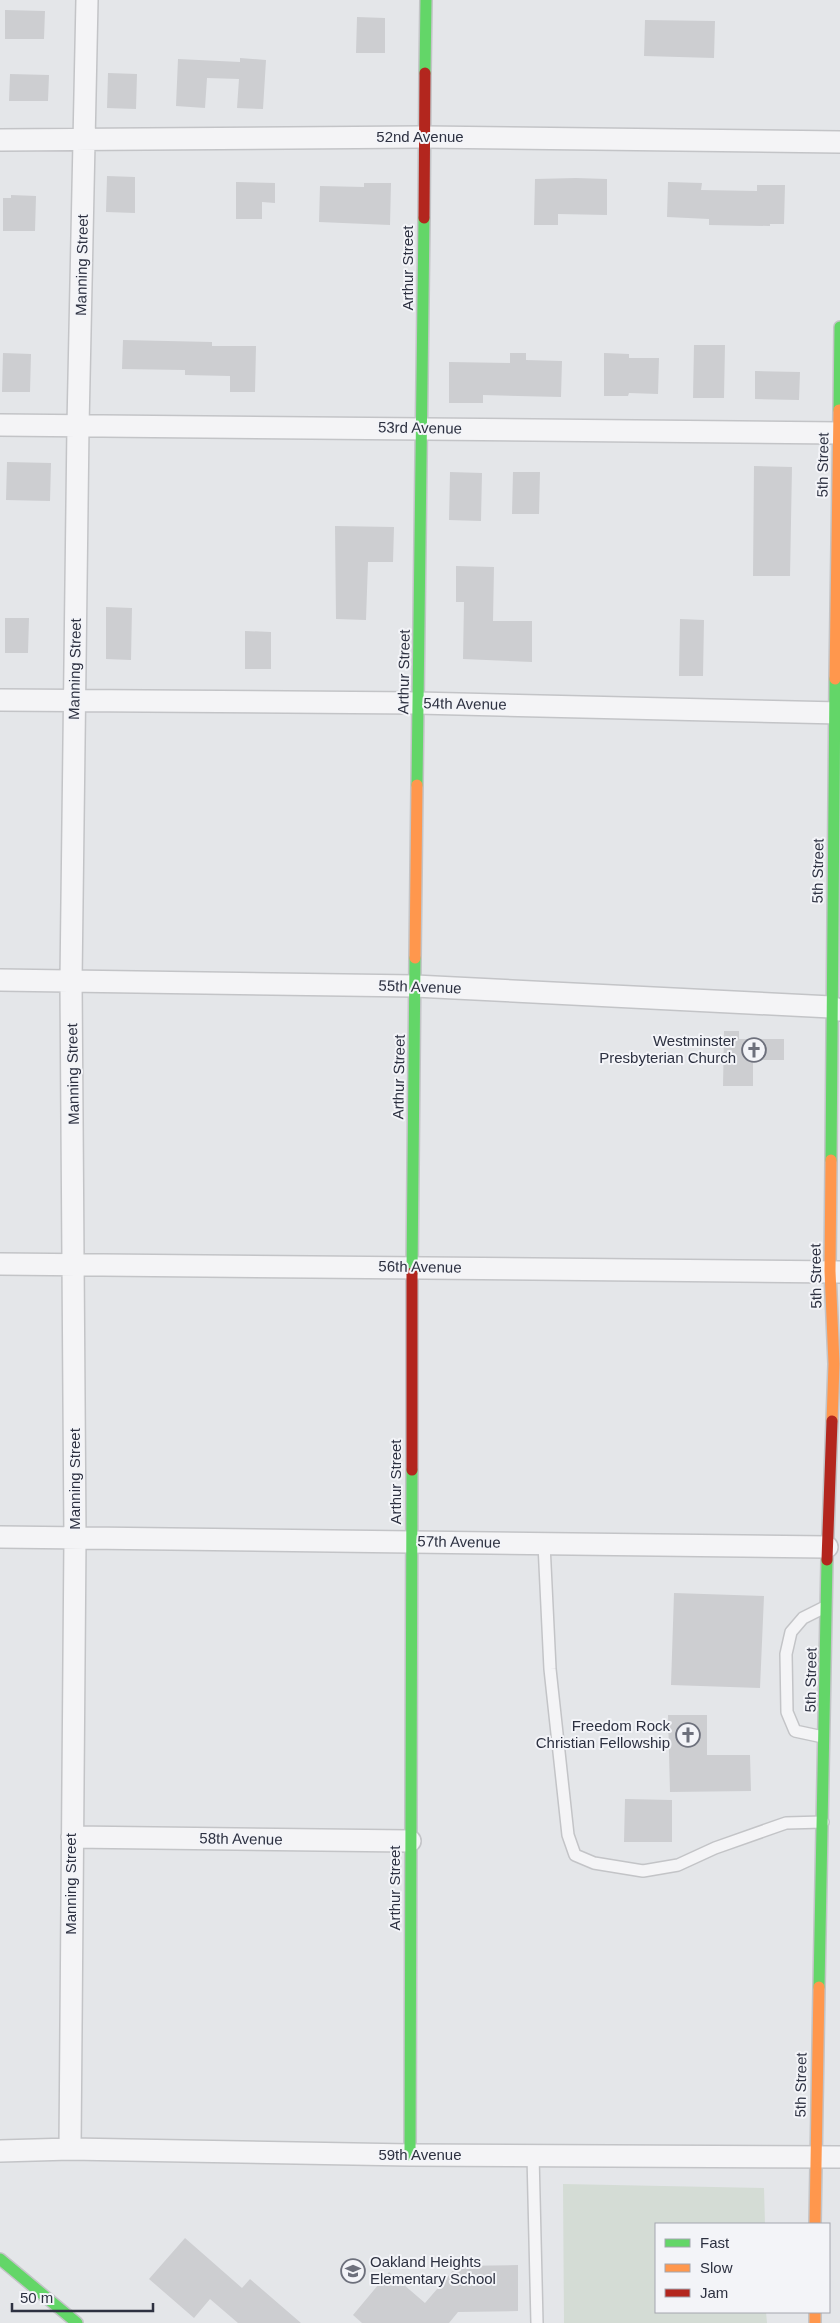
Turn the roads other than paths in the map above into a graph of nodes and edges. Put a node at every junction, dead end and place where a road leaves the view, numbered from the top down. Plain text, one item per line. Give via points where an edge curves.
1 (87, 0) edge
2 (426, 0) edge
3 (423, 137) junction
4 (85, 139) junction
5 (0, 140) edge
6 (840, 142) edge
7 (840, 327) edge
8 (0, 425) edge
9 (78, 426) junction
10 (422, 428) junction
11 (839, 434) edge
12 (0, 700) edge
13 (75, 701) junction
14 (418, 703) junction
15 (837, 713) edge
16 (0, 980) edge
17 (72, 981) junction
18 (415, 986) junction
19 (836, 1009) edge
20 (0, 1264) edge
21 (75, 1265) junction
22 (412, 1267) junction
23 (835, 1272) edge
24 (837, 1364) edge
25 (0, 1537) edge
26 (75, 1538) junction
27 (411, 1542) junction
28 (544, 1544) junction
29 (828, 1547) junction
30 (827, 1606) junction
31 (833, 1709) edge
32 (825, 1738) junction
33 (823, 1822) junction
34 (72, 1837) junction
35 (410, 1841) junction
36 (831, 1852) edge
37 (70, 2149) junction
38 (0, 2151) edge
39 (410, 2155) junction
40 (532, 2156) junction
41 (814, 2156) junction
42 (840, 2157) edge
43 (815, 2223) edge
44 (0, 2259) edge
45 (74, 2322) edge
46 (537, 2323) edge

1 - 4 street, Manning Street
2 - 3 street, Arthur Street
3 - 4 street, 52nd Avenue
3 - 6 street, 52nd Avenue
3 - 10 street, Arthur Street
4 - 5 street, 52nd Avenue
4 - 9 street, Manning Street
7 - 11 street, 5th Street
8 - 9 street, 53rd Avenue
9 - 10 street, 53rd Avenue
9 - 13 street, Manning Street
10 - 11 street, 53rd Avenue
10 - 14 street, Arthur Street
11 - 15 street, 5th Street
12 - 13 street, 54th Avenue
13 - 14 street, 54th Avenue
13 - 17 street, Manning Street
14 - 15 street, 54th Avenue
14 - 18 street, Arthur Street
15 - 19 street, 5th Street
16 - 17 street, 55th Avenue
17 - 18 street, 55th Avenue
17 - 21 street, Manning Street
18 - 19 street, 55th Avenue
18 - 22 street, Arthur Street
19 - 23 street, 5th Street
20 - 21 street, 56th Avenue
21 - 22 street, 56th Avenue
21 - 26 street, Manning Street
22 - 23 street, 56th Avenue
22 - 27 street, Arthur Street
23 - 24 street, 5th Street
24 - 29 street, 5th Street
25 - 26 street, 57th Avenue
26 - 27 street, 57th Avenue
26 - 34 street, Manning Street
27 - 28 street, 57th Avenue
27 - 35 street, Arthur Street
28 - 29 street, 57th Avenue
28 - 33 lane via 550,1669 568,1835 575,1854 594,1863 643,1871 678,1865 722,1845 786,1823
29 - 30 street, 5th Street
30 - 31 street, 5th Street
30 - 32 lane via 803,1618 791,1632 786,1654 788,1712 795,1731
31 - 32 street, 5th Street
32 - 33 street, 5th Street
33 - 36 street, 5th Street
34 - 35 street, 58th Avenue
34 - 37 street, Manning Street
35 - 39 street, Arthur Street
36 - 41 street, 5th Street
37 - 38 street, 59th Avenue
37 - 39 street, 59th Avenue
39 - 40 street, 59th Avenue
40 - 41 street, 59th Avenue
40 - 46 lane
41 - 42 street, 59th Avenue
41 - 43 street, 5th Street
44 - 45 street

